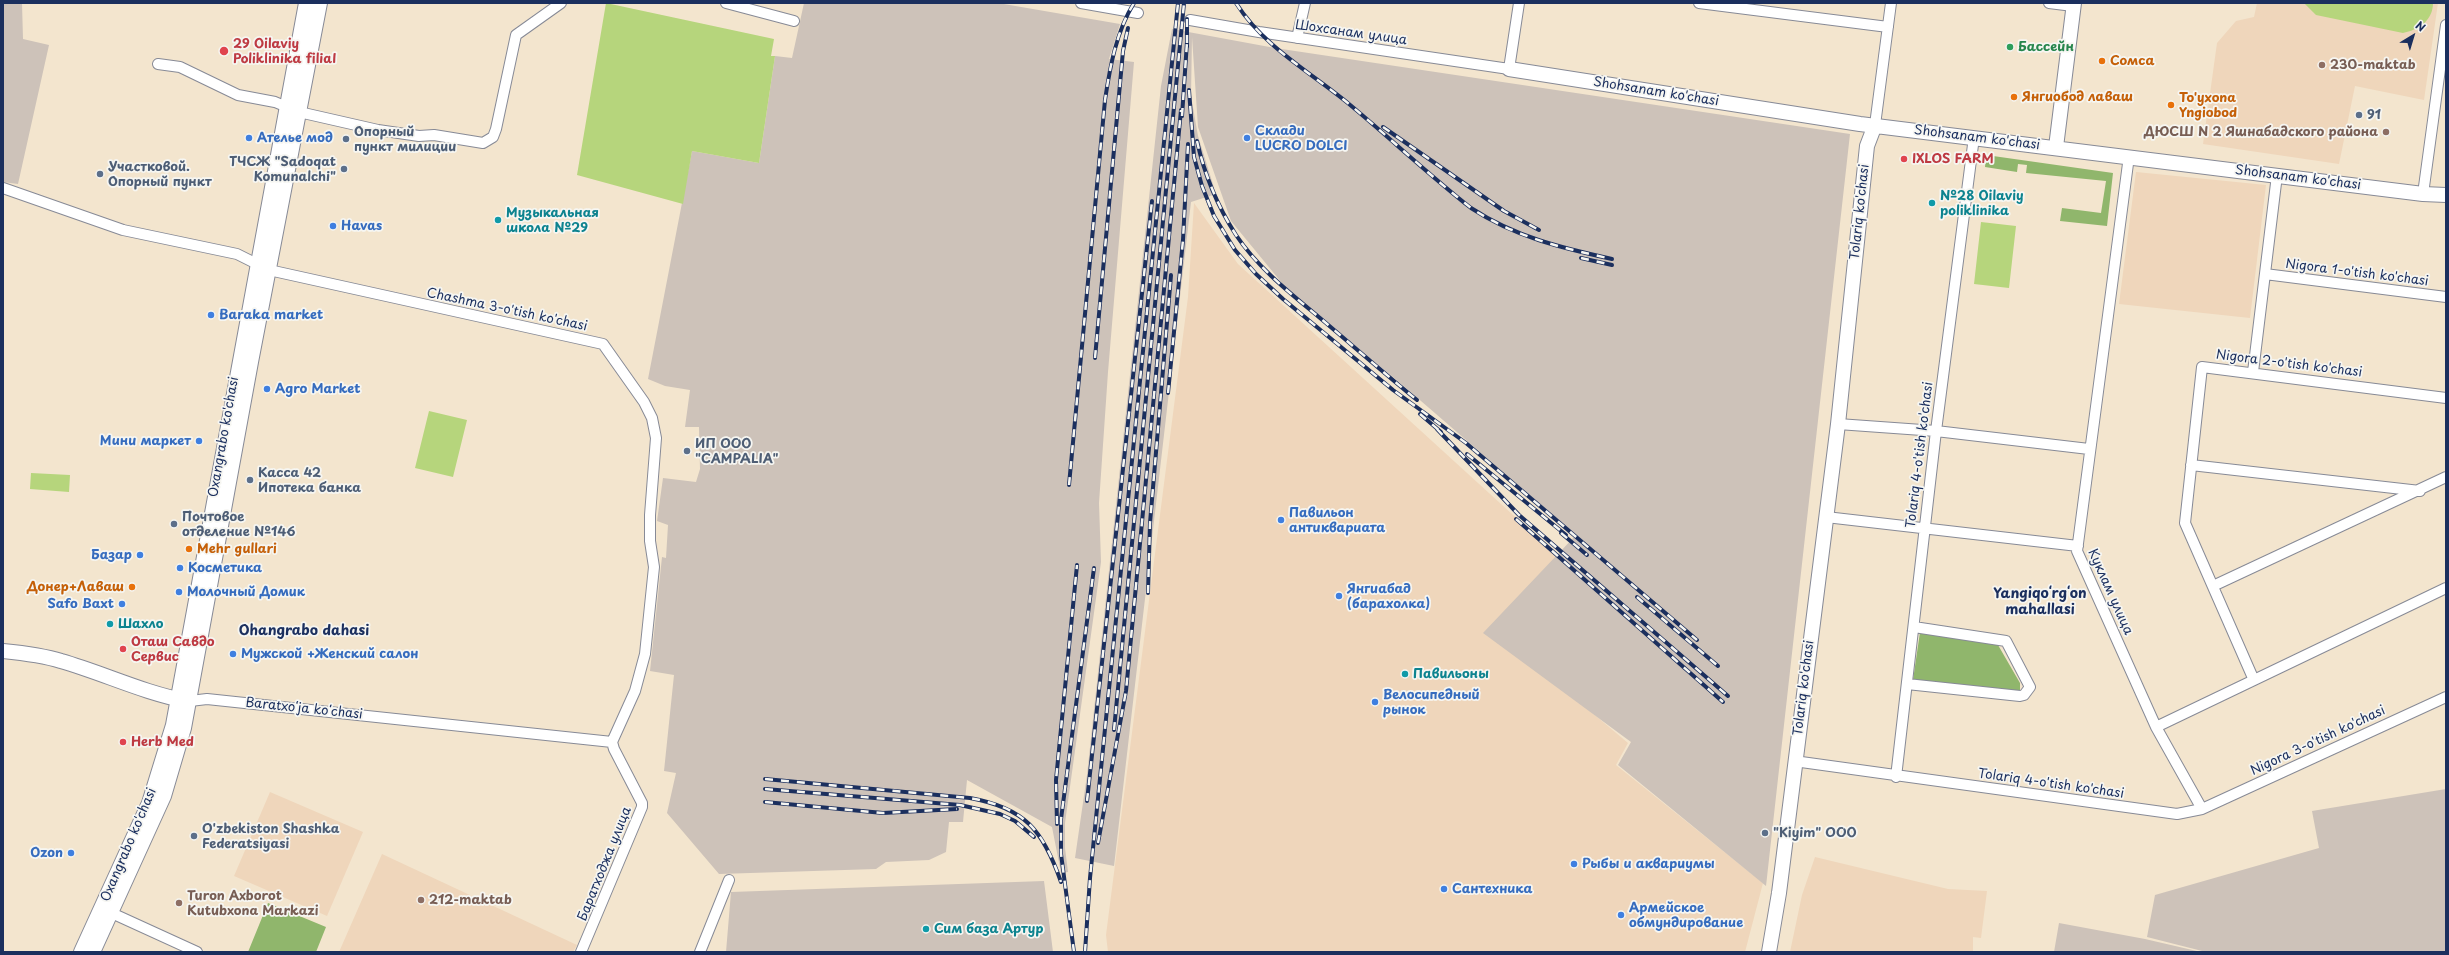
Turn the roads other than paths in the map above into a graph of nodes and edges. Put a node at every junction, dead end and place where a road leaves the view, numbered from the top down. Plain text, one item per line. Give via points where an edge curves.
1 (306, 3) edge
2 (320, 3) edge
3 (561, 3) edge
4 (726, 3) edge
5 (1081, 3) edge
6 (1305, 3) edge
7 (1699, 3) edge
8 (1891, 3) edge
9 (2049, 3) edge
10 (1515, 4) edge
11 (2074, 4) edge
12 (1138, 13) dead end
13 (1190, 20) dead end
14 (794, 21) dead end
15 (2446, 25) edge
16 (1888, 27) junction
17 (1297, 38) junction
18 (158, 64) dead end
19 (1509, 69) junction
20 (2441, 90) edge
21 (293, 109) junction
22 (1875, 125) junction
23 (1974, 137) junction
24 (2056, 147) junction
25 (2129, 156) junction
26 (2277, 175) junction
27 (3, 188) edge
28 (2422, 194) junction
29 (2446, 195) edge
30 (263, 267) junction
31 (2265, 274) junction
32 (2446, 297) edge
33 (2253, 372) junction
34 (2446, 398) edge
35 (1838, 424) junction
36 (1936, 431) junction
37 (2089, 449) junction
38 (2191, 465) junction
39 (2446, 477) edge
40 (2420, 491) junction
41 (1826, 517) junction
42 (1924, 529) junction
43 (2078, 546) junction
44 (2213, 586) junction
45 (2446, 588) edge
46 (1914, 627) junction
47 (3, 650) edge
48 (2253, 678) junction
49 (1907, 684) junction
50 (2446, 697) edge
51 (184, 700) junction
52 (2156, 727) junction
53 (612, 742) junction
54 (1794, 761) junction
55 (1896, 777) junction
56 (2202, 810) junction
57 (729, 880) dead end
58 (106, 911) junction
59 (81, 952) edge
60 (94, 952) edge
61 (197, 952) edge
62 (581, 952) edge
63 (700, 952) edge
64 (1769, 952) edge

1 - 21 street, Oxangrabo ko'chasi
2 - 21 street, Oxangrabo ko'chasi
3 - 21 street via 516,35 496,129 488,142 477,143 434,135 418,136 378,130
4 - 14 street
5 - 12 street
6 - 17 street
7 - 16 street
8 - 16 street, Tolariq ko'chasi
9 - 11 street
10 - 19 street
11 - 24 street
13 - 17 street, Шохсанам улица
15 - 20 street
16 - 22 street, Tolariq ko'chasi
17 - 19 street, Шохсанам улица
18 - 21 street via 180,67 238,95
19 - 22 street, Shohsanam ko'chasi
20 - 28 street
21 - 30 street, Oxangrabo ko'chasi
22 - 23 street, Shohsanam ko'chasi
22 - 35 street, Tolariq ko'chasi via 1867,146
23 - 24 street, Shohsanam ko'chasi
23 - 36 street, Tolariq 4-o'tish ko'chasi
24 - 25 street, Shohsanam ko'chasi
25 - 26 street, Shohsanam ko'chasi
25 - 37 street
26 - 28 street, Shohsanam ko'chasi
26 - 31 street
27 - 30 street, Chashma 3-o'tish ko'chasi via 123,230 237,254
28 - 29 street, Shohsanam ko'chasi
30 - 51 street, Oxangrabo ko'chasi via 204,578
30 - 53 street, Chashma 3-o'tish ko'chasi via 603,344 644,402 652,418 656,438 650,515 654,567 645,654 635,691
31 - 32 street, Nigora 1-o'tish ko'chasi
31 - 33 street
33 - 34 street, Nigora 2-o'tish ko'chasi
33 - 38 street, Nigora 2-o'tish ko'chasi via 2202,367
35 - 36 street
35 - 41 street, Tolariq ko'chasi
36 - 37 street
36 - 42 street, Tolariq 4-o'tish ko'chasi
37 - 43 street
38 - 40 street
38 - 44 street, Nigora 2-o'tish ko'chasi via 2185,523
39 - 40 street
40 - 44 street
41 - 42 street, Куклам улица
41 - 54 street, Tolariq ko'chasi
42 - 43 street, Куклам улица
42 - 46 street, Tolariq 4-o'tish ko'chasi
43 - 52 street, Куклам улица via 2077,550
44 - 48 street, Nigora 2-o'tish ko'chasi
45 - 48 street
46 - 49 street, Tolariq 4-o'tish ko'chasi
46 - 49 street via 2006,641 2030,687 2020,696
47 - 51 street, Baratxoʻja koʻchasi via 62,661 162,696
48 - 52 street
49 - 55 street, Tolariq 4-o'tish ko'chasi
50 - 56 street, Nigora 3-o'tish ko'chasi
51 - 53 street, Baratxoʻja koʻchasi via 207,699
51 - 58 street, Oxangrabo ko'chasi via 149,803
52 - 56 street, Куклам улица
53 - 62 street, Баратходжа улица via 642,807
54 - 55 street, Tolariq 4-o'tish ko'chasi
54 - 64 street, Tolariq ko'chasi via 1779,893
55 - 56 street, Tolariq 4-o'tish ko'chasi via 2177,814
57 - 63 street
58 - 59 street, Oxangrabo ko'chasi
58 - 60 street, Oxangrabo ko'chasi
58 - 61 street

